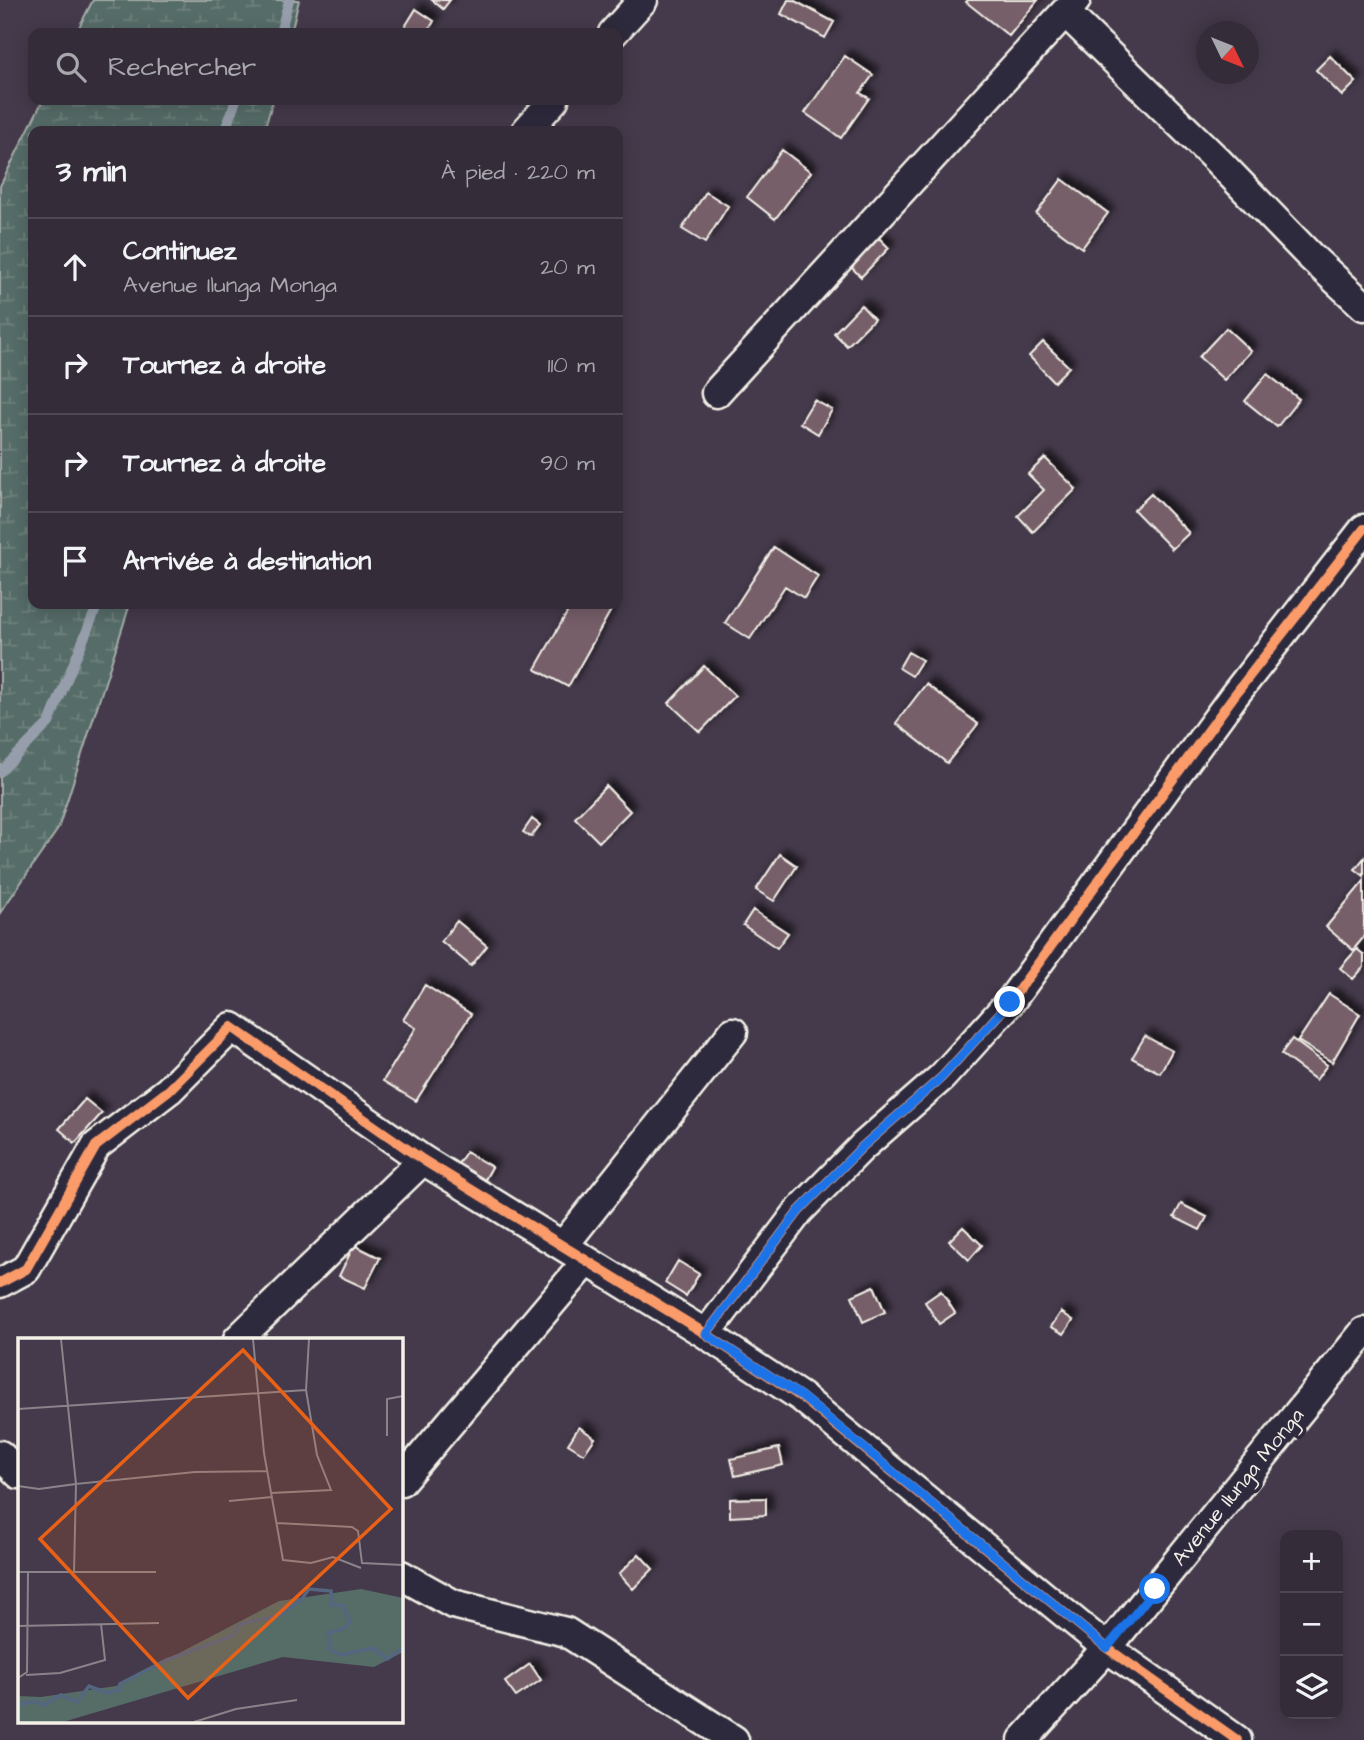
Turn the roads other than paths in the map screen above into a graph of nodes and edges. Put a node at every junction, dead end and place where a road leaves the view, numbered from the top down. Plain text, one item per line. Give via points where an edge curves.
1 (643, 0) edge
2 (1071, 6) edge
3 (618, 28) edge
4 (549, 105) edge
5 (531, 126) edge
6 (1364, 306) edge
7 (716, 393) dead end
8 (1364, 529) edge
9 (733, 1032) dead end
10 (423, 1160) junction
11 (575, 1254) junction
12 (0, 1283) edge
13 (1364, 1332) edge
14 (706, 1334) junction
15 (239, 1338) edge
16 (0, 1455) edge
17 (18, 1473) edge
18 (402, 1480) edge
19 (402, 1576) edge
20 (1107, 1648) junction
21 (734, 1740) edge
22 (1023, 1740) edge
23 (1237, 1740) edge

1 - 3 street
2 - 6 street via 1310,256
2 - 7 street
4 - 5 street
8 - 14 street via 1233,697 1010,1002 942,1077 862,1147 799,1211
9 - 11 street
10 - 11 street
10 - 12 street via 232,1027 169,1090 96,1146 26,1269
10 - 15 street
11 - 14 street
11 - 18 street
13 - 20 street, Avenue Ilunga Monga
14 - 20 street via 801,1396
16 - 17 street
19 - 21 street via 453,1604 566,1632
20 - 22 street, Avenue Ilunga Monga
20 - 23 street

